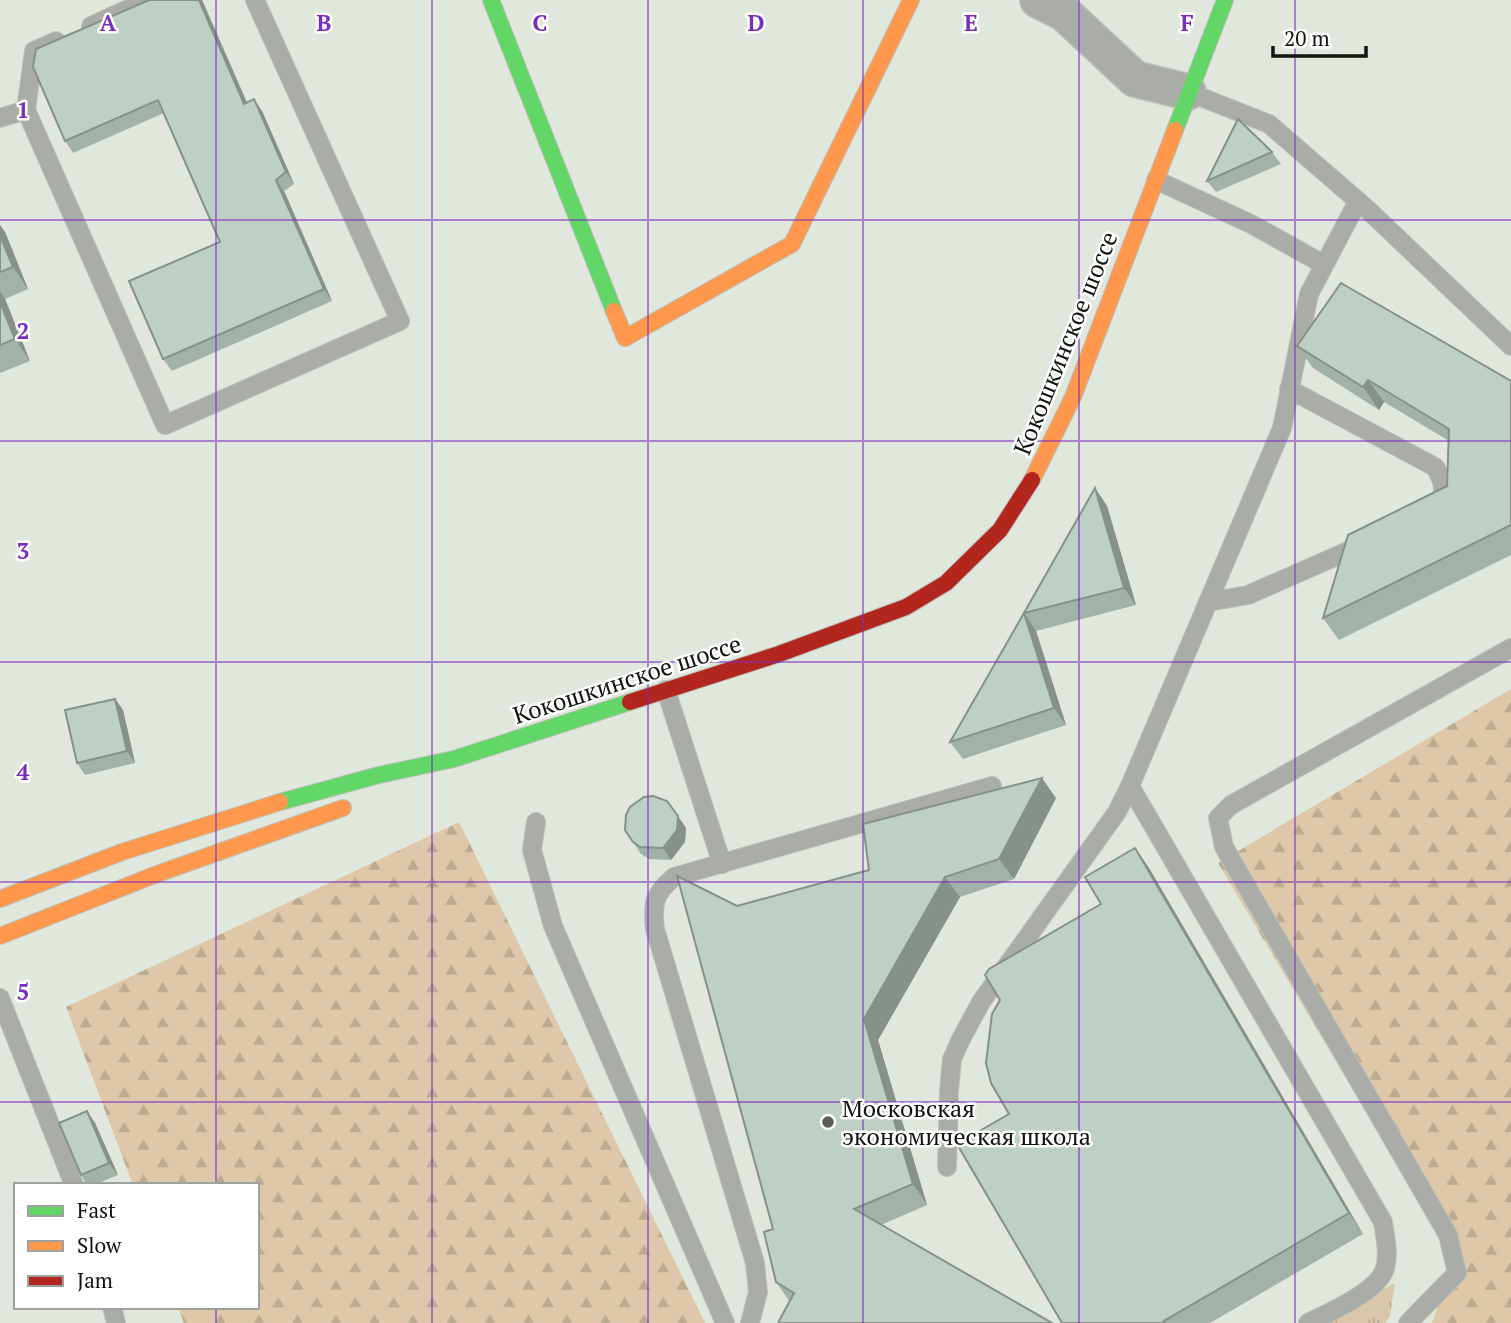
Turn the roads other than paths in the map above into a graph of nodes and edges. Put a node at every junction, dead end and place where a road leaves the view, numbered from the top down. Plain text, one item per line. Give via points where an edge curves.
1 (148, 0) edge
2 (254, 0) edge
3 (491, 0) edge
4 (911, 0) edge
5 (1038, 0) edge
6 (1225, 0) edge
7 (1188, 92) junction
8 (26, 110) junction
9 (0, 118) edge
10 (1156, 180) junction
11 (1358, 201) junction
12 (1323, 264) junction
13 (1511, 346) edge
14 (1289, 389) junction
15 (1424, 517) edge
16 (1387, 534) edge
17 (1208, 602) junction
18 (1511, 648) edge
19 (666, 690) junction
20 (454, 759) junction
21 (992, 786) dead end
22 (1130, 786) junction
23 (381, 793) dead end
24 (356, 803) dead end
25 (536, 822) dead end
26 (722, 864) junction
27 (4, 910) edge
28 (0, 998) edge
29 (947, 1167) dead end
30 (73, 1183) edge
31 (725, 1323) edge
32 (750, 1323) edge
33 (1308, 1323) edge
34 (1408, 1323) edge

1 - 8 lane via 34,51
2 - 8 lane via 400,321 165,425
3 - 4 main road via 625,338 792,244
5 - 7 street via 1063,13 1135,79
6 - 7 main road, Кокошкинское шоссе
7 - 10 main road, Кокошкинское шоссе
7 - 11 lane via 1269,124
8 - 9 lane
10 - 12 lane
10 - 19 main road, Кокошкинское шоссе via 1059,427 1029,487 985,547 946,583 906,607
11 - 12 lane
11 - 13 lane
12 - 14 lane via 1309,294
14 - 15 lane via 1435,467 1444,492 1439,506
14 - 17 lane via 1282,428
16 - 17 lane via 1248,595
17 - 22 lane
18 - 34 lane via 1231,804 1218,818 1224,847 1448,1235 1457,1273
19 - 20 main road, Кокошкинское шоссе
19 - 26 lane
20 - 23 main road
20 - 27 main road via 354,781 122,852
21 - 26 lane
22 - 29 lane via 1117,812 981,1002 961,1039 952,1059
22 - 33 lane via 1383,1222 1384,1272 1365,1291
24 - 27 main road via 157,874
25 - 31 lane via 532,850 553,926
26 - 32 lane via 674,877 657,892 652,906 755,1263 758,1292
28 - 30 lane

